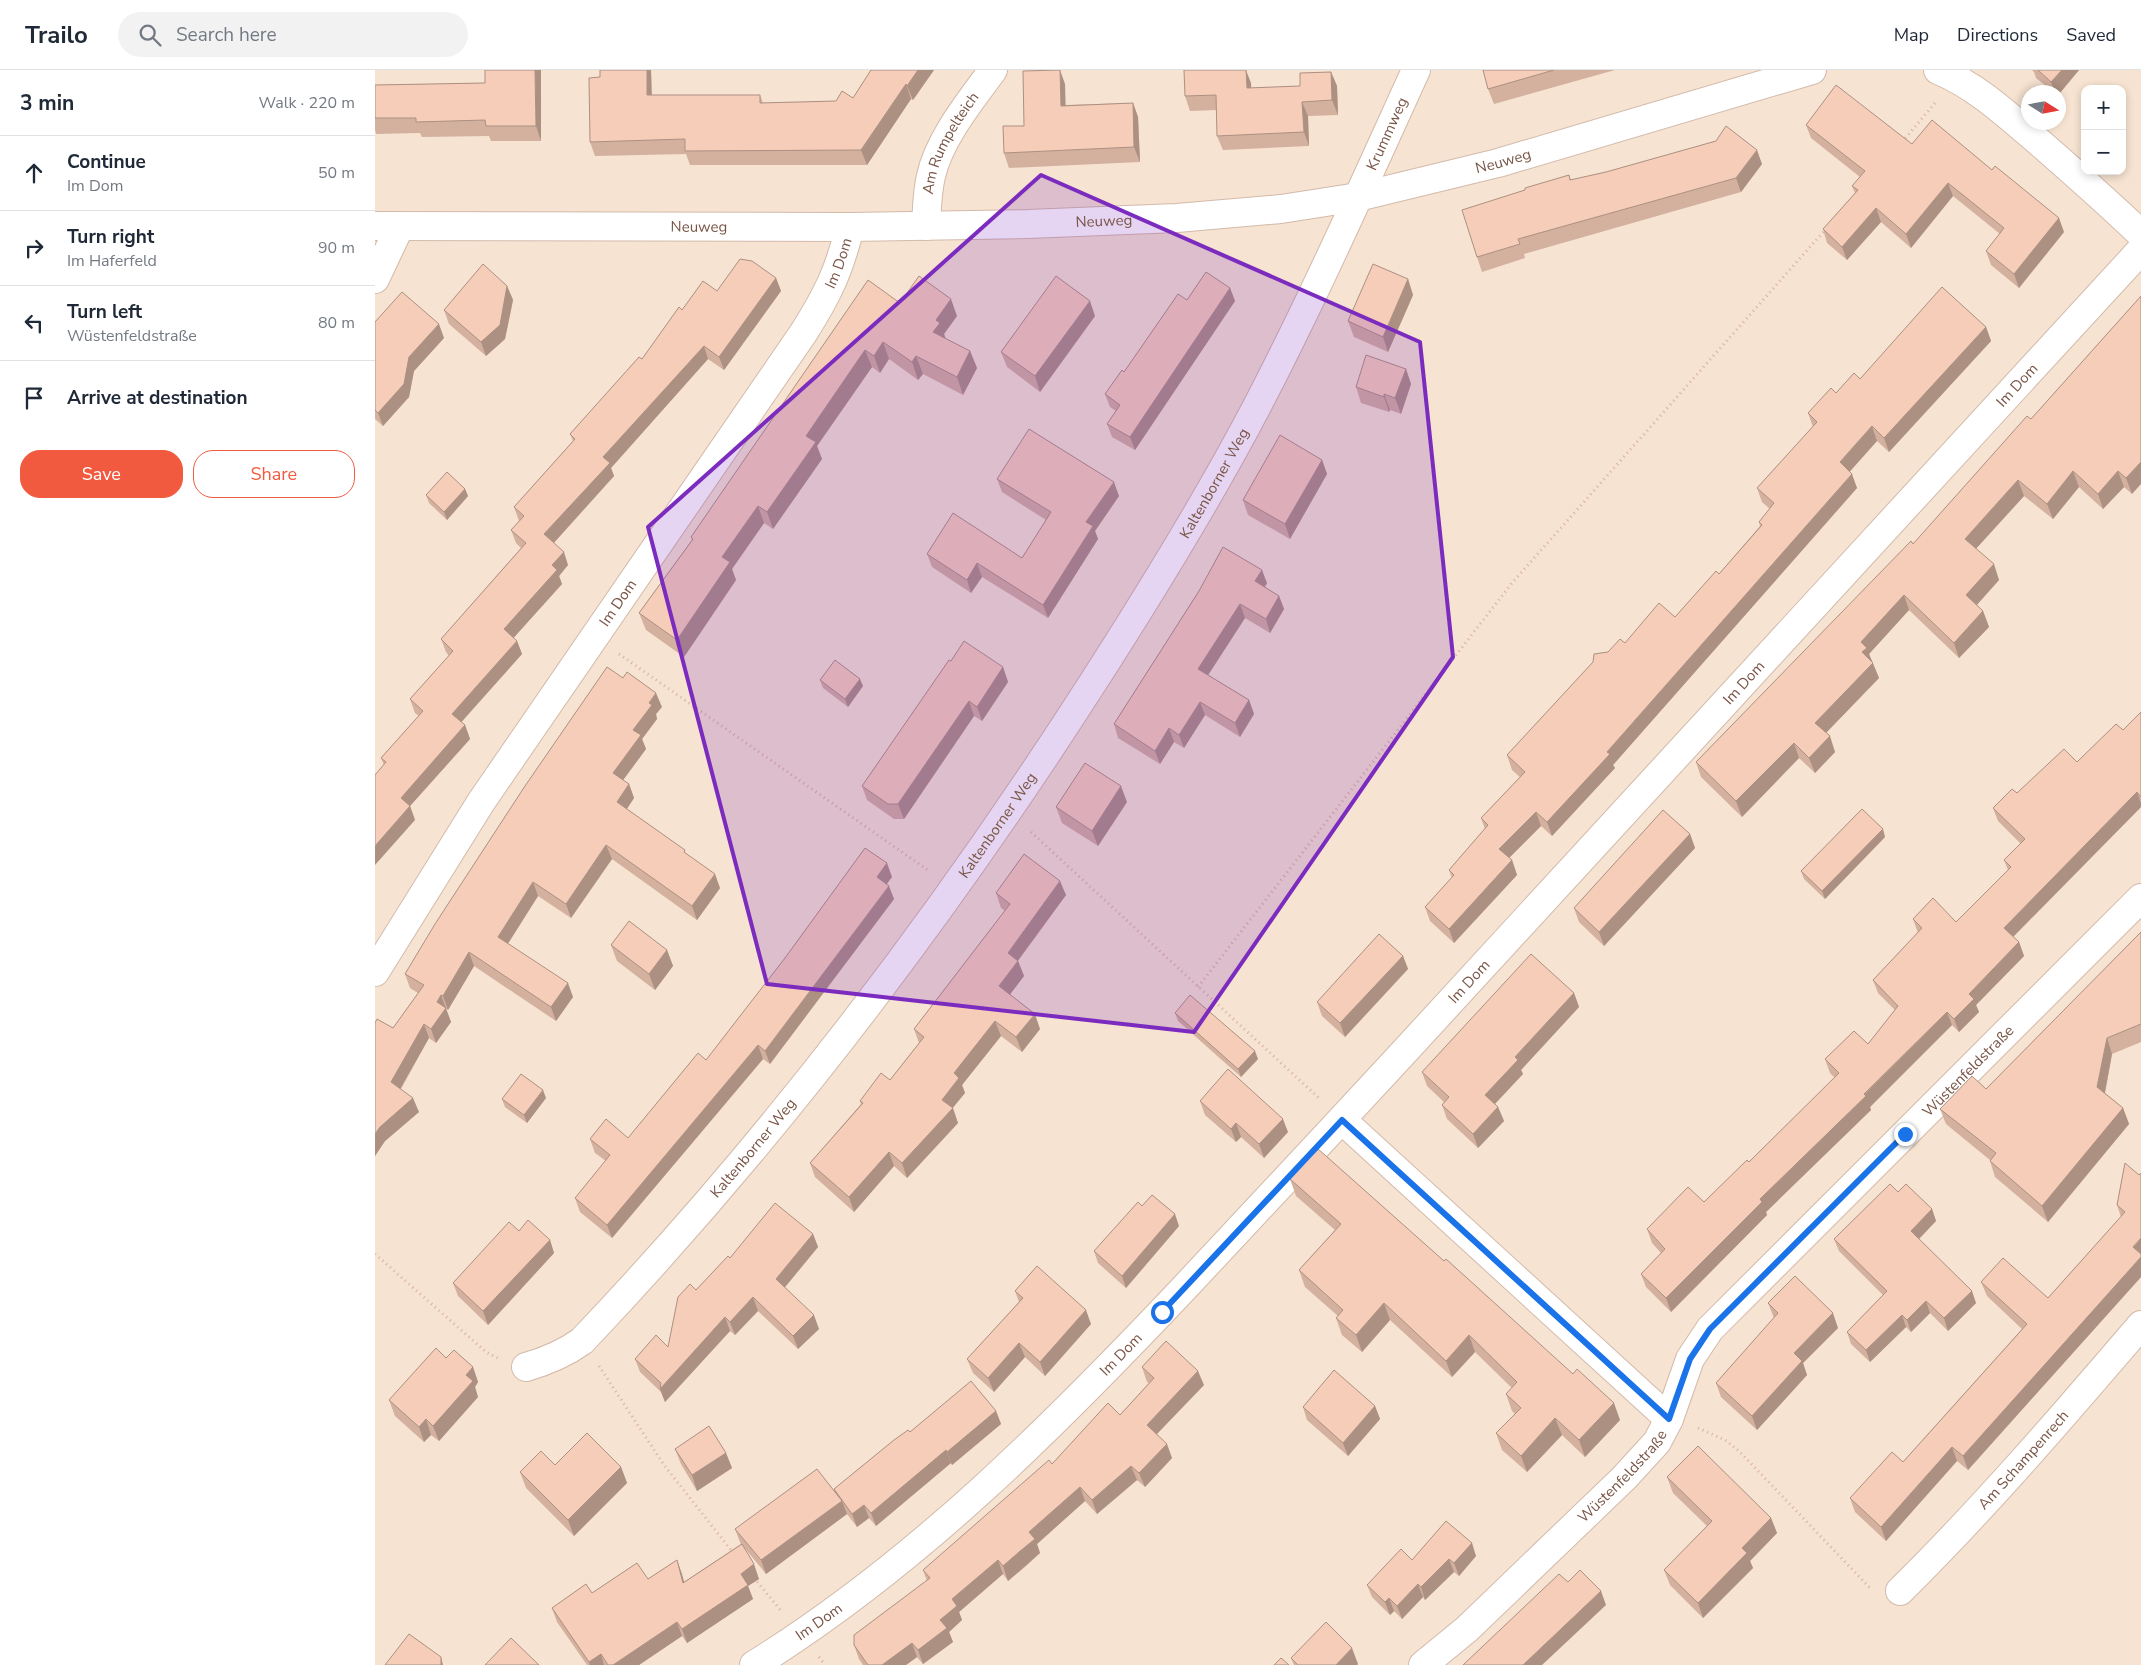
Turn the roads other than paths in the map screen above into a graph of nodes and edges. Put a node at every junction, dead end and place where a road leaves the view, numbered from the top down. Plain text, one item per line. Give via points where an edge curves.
1 (993, 70) edge
2 (1416, 70) edge
3 (1812, 70) edge
4 (1952, 73) edge
5 (1359, 197) junction
6 (387, 226) edge
7 (926, 226) junction
8 (849, 227) junction
9 (2141, 234) edge
10 (2141, 250) edge
11 (375, 279) edge
12 (2141, 898) edge
13 (375, 972) edge
14 (1342, 1120) junction
15 (2141, 1325) edge
16 (526, 1366) road end
17 (1669, 1419) junction
18 (1900, 1591) dead end
19 (754, 1665) edge
20 (1423, 1665) edge

1 - 7 street, Am Rumpelteich via 940,152 931,174
2 - 5 street, Krummweg
3 - 5 street, Neuweg via 1498,163
4 - 9 street via 2082,178
5 - 7 street, Neuweg via 1281,209 1177,218
5 - 16 street, Kaltenborner Weg via 1255,410 1204,503 1145,602 1008,811 885,981 690,1224 582,1341 550,1360
6 - 8 street, Neuweg
6 - 11 street
7 - 8 street, Neuweg
8 - 13 street, Im Dom via 839,267 820,307 481,802
10 - 14 street, Im Dom
12 - 17 street, Wüstenfeldstraße via 1710,1329 1690,1359
14 - 17 street
14 - 19 street, Im Dom via 1149,1325 997,1478 866,1587 801,1636
15 - 18 street, Am Schampenrech via 1941,1550
17 - 20 street, Wüstenfeldstraße via 1657,1442 1624,1478 1467,1629

